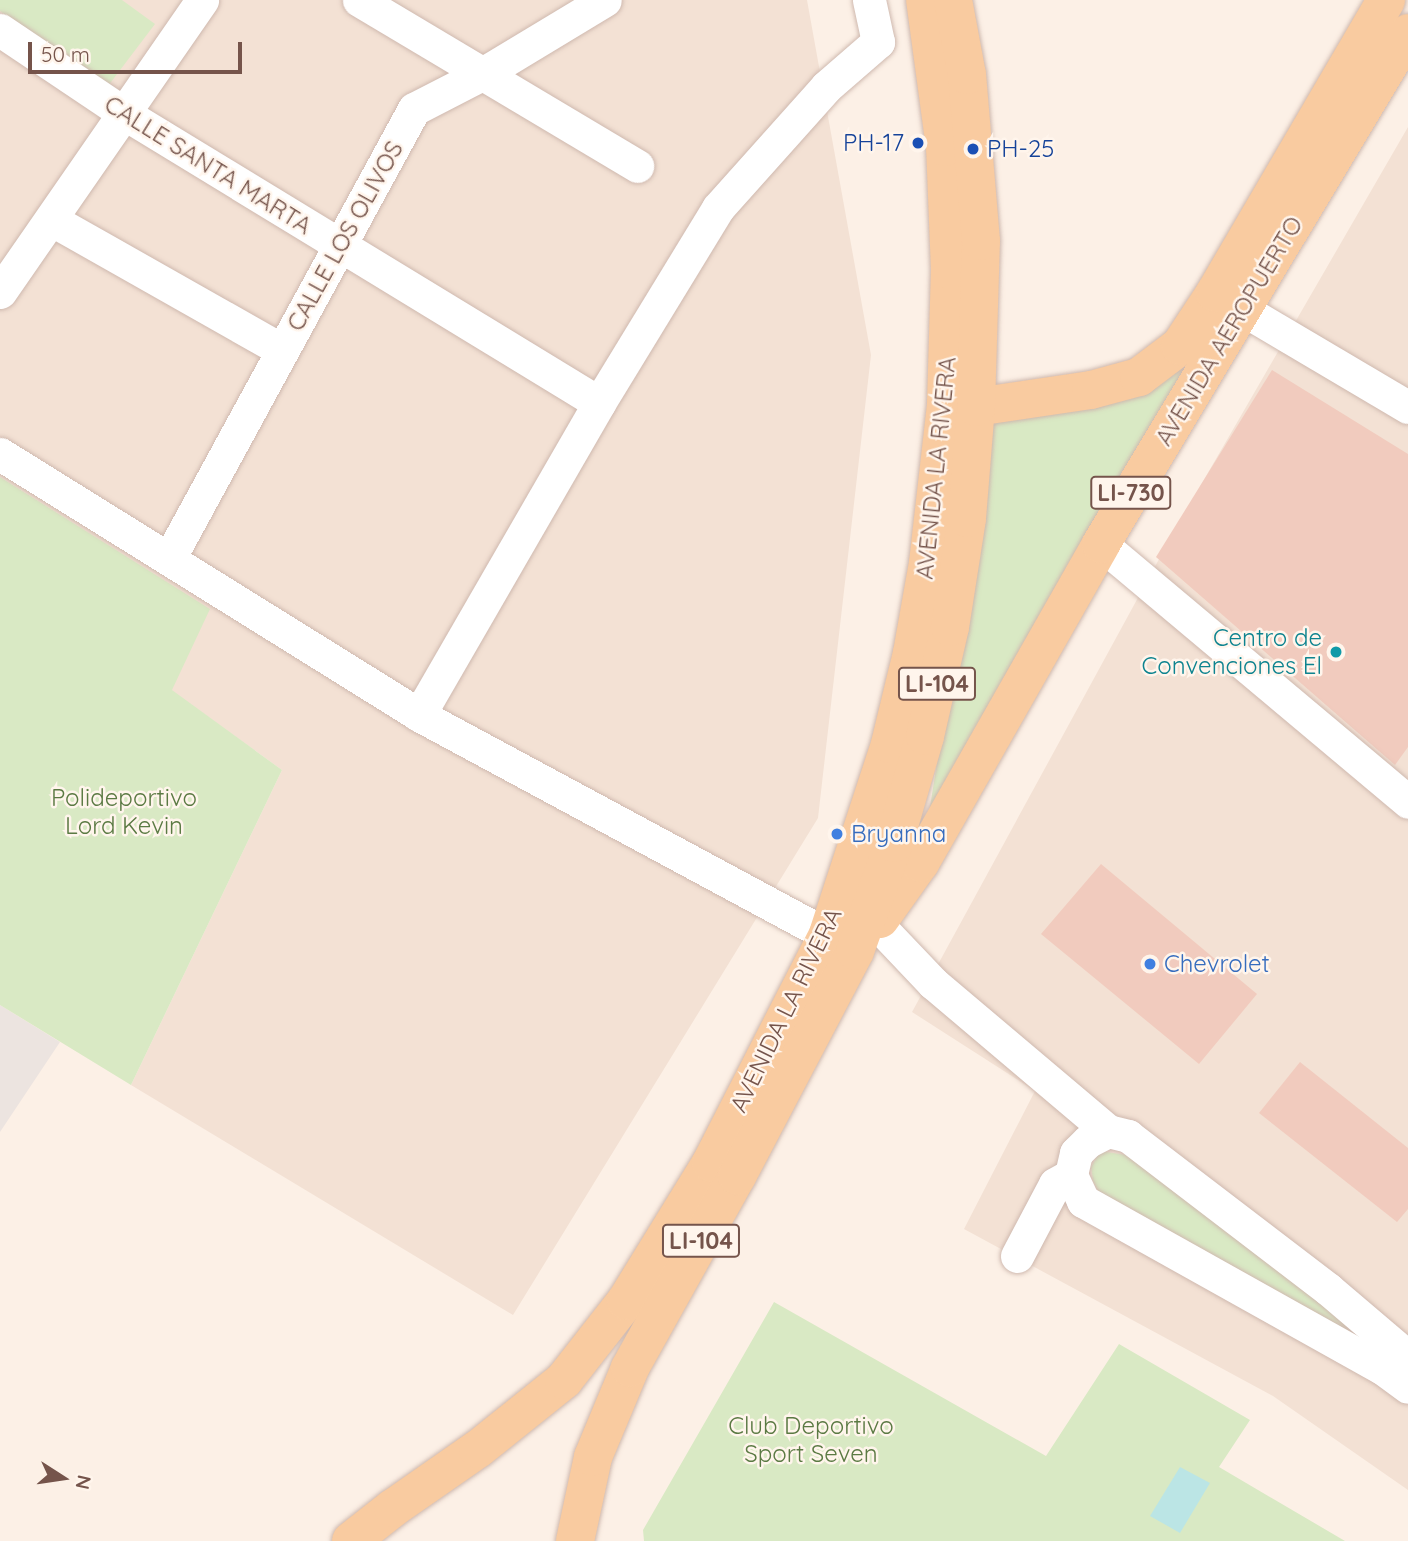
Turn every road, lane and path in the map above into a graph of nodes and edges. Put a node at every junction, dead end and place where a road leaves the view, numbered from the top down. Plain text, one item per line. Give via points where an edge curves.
1 (202, 0) edge
2 (359, 0) edge
3 (605, 0) edge
4 (869, 0) edge
5 (925, 0) edge
6 (953, 0) edge
7 (1386, 0) edge
8 (0, 30) edge
9 (1408, 33) edge
10 (484, 74) junction
11 (1397, 75) edge
12 (125, 114) junction
13 (636, 166) dead end
14 (52, 220) junction
15 (339, 247) junction
16 (1, 290) edge
17 (1228, 302) junction
18 (282, 350) junction
19 (599, 403) junction
20 (961, 406) junction
21 (1408, 407) edge
22 (0, 454) edge
23 (1101, 544) junction
24 (170, 557) junction
25 (419, 715) junction
26 (1408, 802) edge
27 (853, 936) junction
28 (1108, 1131) junction
29 (1071, 1175) junction
30 (1017, 1256) dead end
31 (1408, 1357) edge
32 (1408, 1387) edge
33 (351, 1541) edge
34 (575, 1541) edge

1 - 12 street
2 - 10 street
3 - 10 street, CALLE LOS OLIVOS
4 - 19 street via 878,43 826,87 718,208
5 - 20 main road, AVENIDA LA RIVERA / LI-104 via 946,174
6 - 20 main road, AVENIDA LA RIVERA / LI-104 via 967,75 981,241
7 - 17 main road, AVENIDA AEROPUERTO / LI-730
8 - 12 street, CALLE SANTA MARTA
9 - 11 main road, AVENIDA AEROPUERTO / LI-730
10 - 13 street
10 - 15 street, CALLE LOS OLIVOS via 414,109
11 - 17 main road, AVENIDA AEROPUERTO / LI-730
12 - 14 street
12 - 15 street, CALLE SANTA MARTA
14 - 16 street
14 - 18 street
15 - 18 street, CALLE LOS OLIVOS
15 - 19 street, CALLE SANTA MARTA
17 - 20 main road, AVENIDA AEROPUERTO / LI-730 via 1139,377 1091,390
17 - 21 street
17 - 23 main road, AVENIDA AEROPUERTO / LI-730
18 - 24 street, CALLE LOS OLIVOS
19 - 25 street
20 - 27 main road, AVENIDA LA RIVERA / LI-104 via 967,518 950,628 894,843
22 - 24 street
23 - 26 street
23 - 27 main road, AVENIDA AEROPUERTO / LI-730 via 920,863
24 - 25 street
25 - 27 street
27 - 28 street via 933,983
27 - 33 main road, AVENIDA LA RIVERA / LI-104 via 626,1301 564,1380
27 - 34 main road, AVENIDA LA RIVERA / LI-104 via 737,1176 630,1368 593,1458
28 - 29 street via 1076,1153
28 - 31 street via 1128,1136 1328,1289
29 - 30 street via 1055,1184
29 - 32 street via 1083,1201 1382,1368

